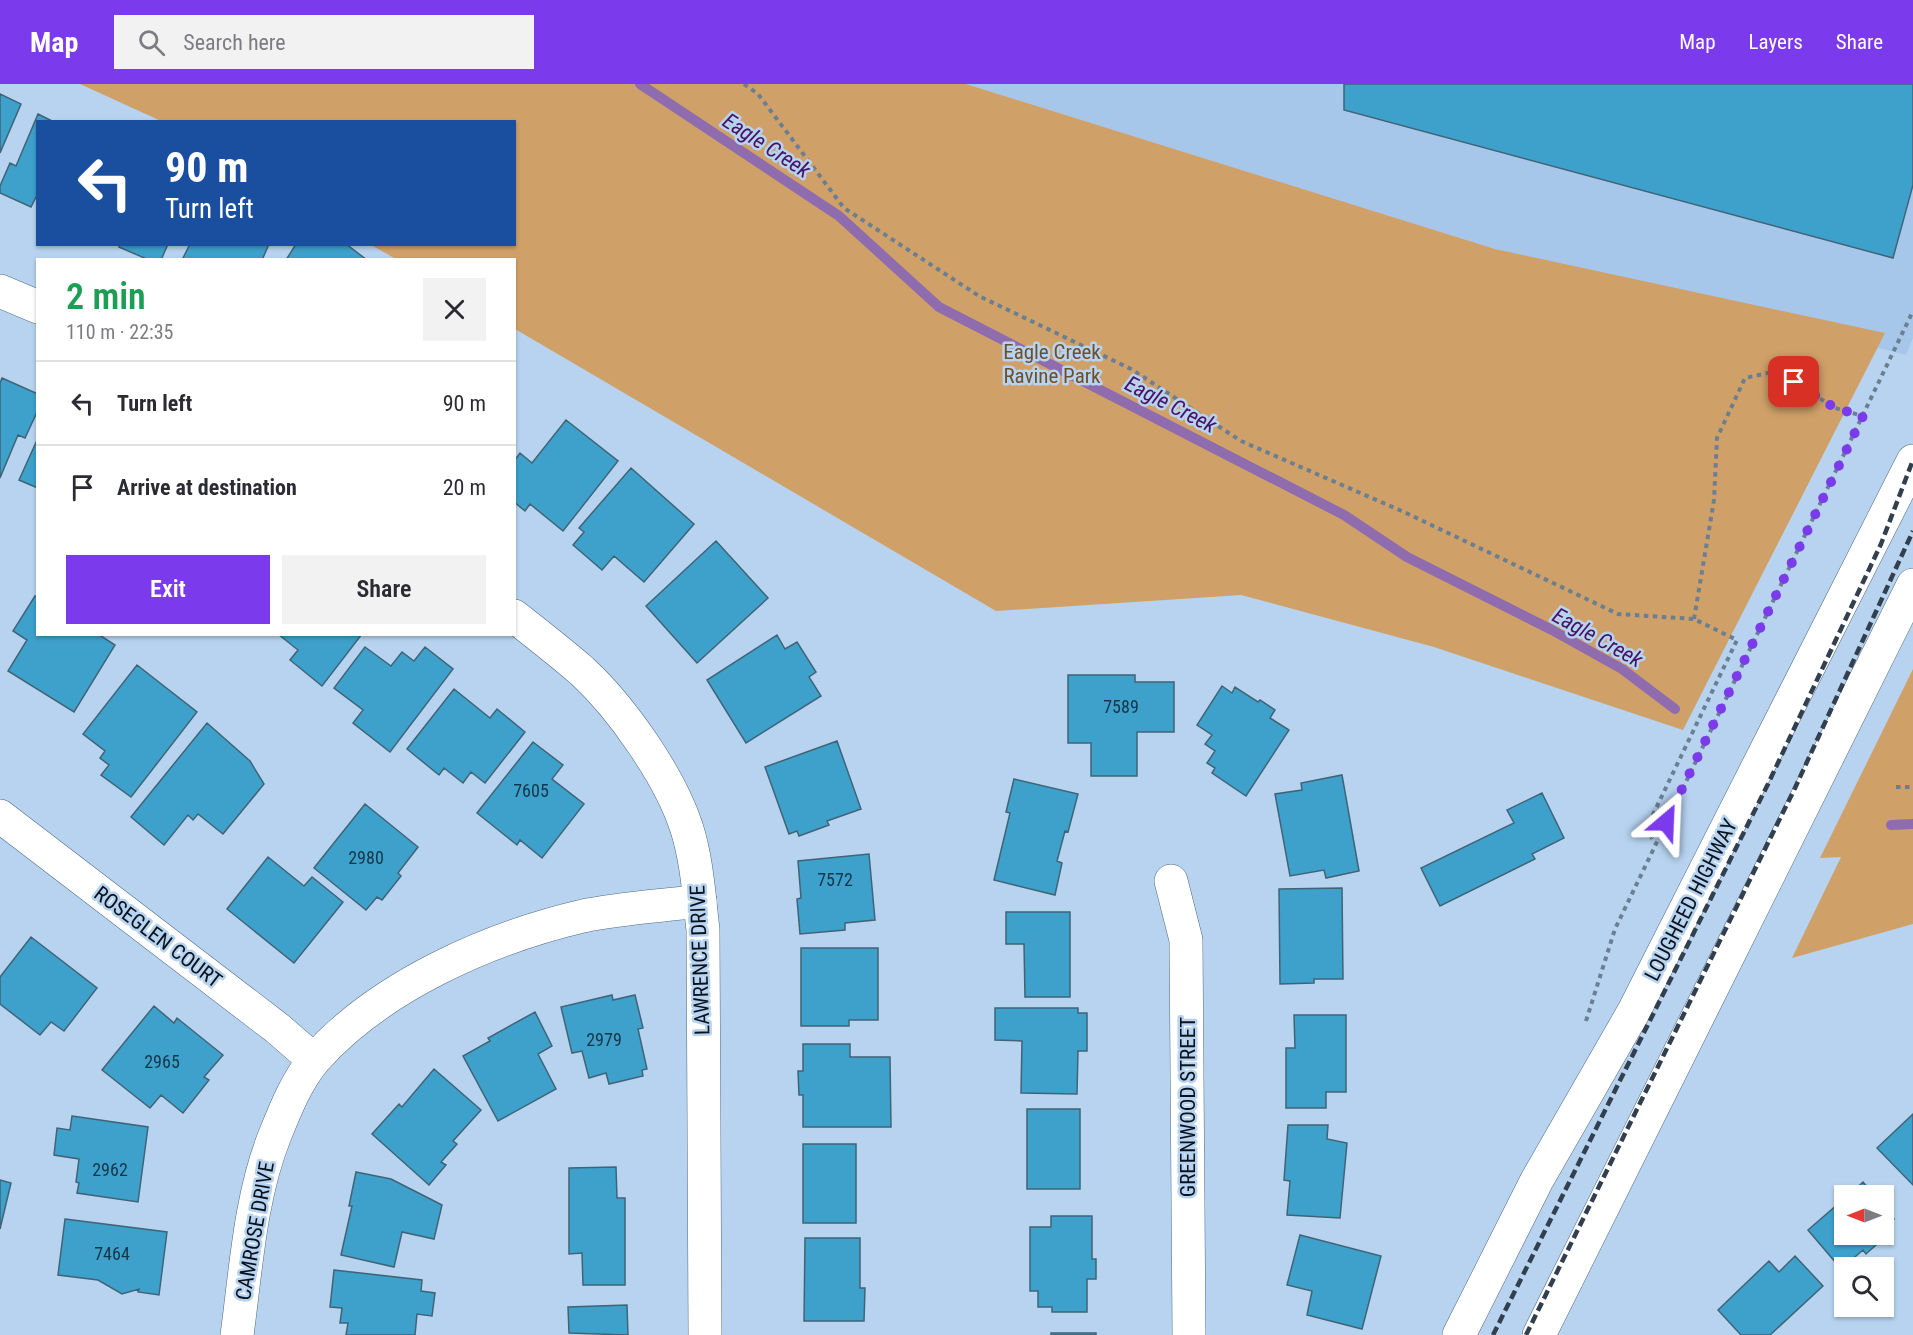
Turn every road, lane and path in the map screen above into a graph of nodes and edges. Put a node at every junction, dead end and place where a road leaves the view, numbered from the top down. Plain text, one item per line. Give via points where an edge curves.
1 (744, 84) edge
2 (0, 291) edge
3 (36, 306) edge
4 (1913, 311) edge
5 (1863, 416) junction
6 (1913, 461) edge
7 (1913, 585) edge
8 (516, 618) edge
9 (1694, 619) junction
10 (1896, 787) dead end
11 (1913, 787) edge
12 (0, 816) edge
13 (1656, 844) junction
14 (1171, 881) dead end
15 (700, 901) junction
16 (1615, 929) dead end
17 (314, 1060) junction
18 (237, 1335) edge
19 (705, 1335) edge
20 (1190, 1335) edge
21 (1459, 1335) edge
22 (1539, 1335) edge

1 - 9 path via 758,94 844,208 979,296 1131,369 1241,441 1404,512 1618,614
2 - 3 street
4 - 5 path
5 - 9 path via 1835,408 1777,371 1745,378 1717,438 1714,500
5 - 13 path
6 - 21 street, LOUGHEED HIGHWAY via 1634,1011 1537,1180
7 - 22 street
8 - 15 street, LAWRENCE DRIVE via 584,673 646,750 686,827
9 - 13 path via 1737,640 1647,829
10 - 11 path
12 - 17 street, ROSEGLEN COURT via 278,1028
13 - 16 path
14 - 20 street, GREENWOOD STREET via 1186,940
15 - 17 street, CAMROSE DRIVE via 585,916 477,950 404,988
15 - 19 street, LAWRENCE DRIVE
17 - 18 street, CAMROSE DRIVE via 285,1111 264,1167

